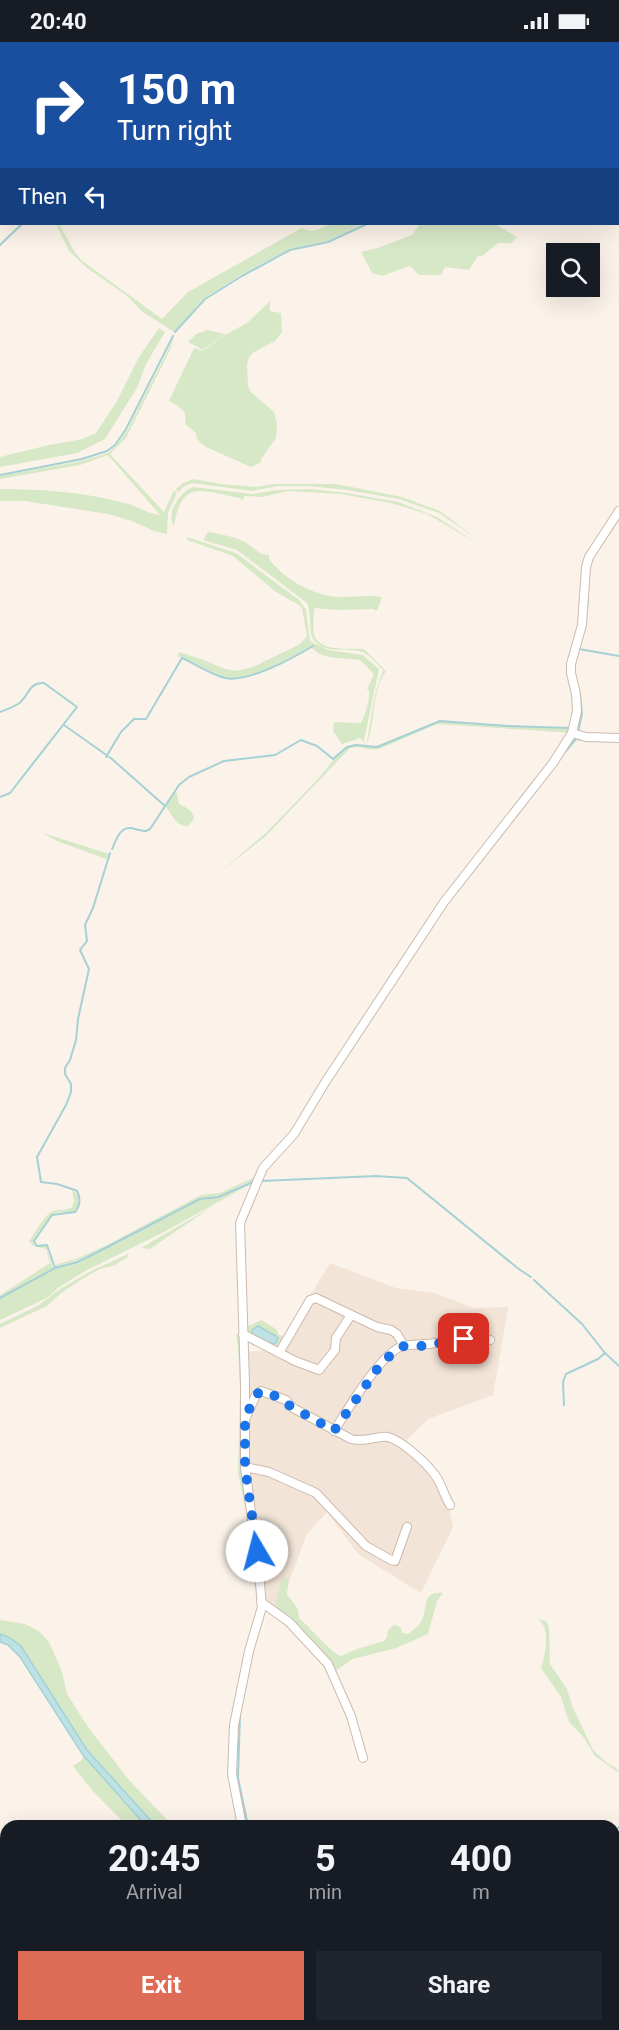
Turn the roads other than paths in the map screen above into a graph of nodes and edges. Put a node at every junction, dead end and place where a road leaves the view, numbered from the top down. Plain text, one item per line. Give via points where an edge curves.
1 (619, 511) edge
2 (572, 733) junction
3 (619, 738) edge
4 (351, 1315) junction
5 (243, 1334) junction
6 (490, 1340) dead end
7 (404, 1346) junction
8 (279, 1353) junction
9 (245, 1418) junction
10 (334, 1431) junction
11 (245, 1467) junction
12 (450, 1505) dead end
13 (407, 1527) dead end
14 (261, 1602) junction
15 (363, 1758) dead end
16 (241, 1820) edge

1 - 2 street via 597,542 586,567 582,625 571,664 577,711
2 - 3 street
2 - 5 street via 444,902 294,1134 258,1174 240,1223
4 - 7 street via 391,1330
4 - 8 street via 313,1298
4 - 8 street via 336,1338 335,1350 319,1370
5 - 8 street
5 - 9 street
6 - 7 street
7 - 10 street via 380,1365
9 - 10 street via 261,1391 286,1400
9 - 11 street
10 - 12 street via 356,1440 384,1436 402,1443 435,1475
11 - 13 street via 269,1472 316,1493 366,1546 391,1560 395,1561
11 - 14 street
14 - 15 street via 290,1622 328,1665 351,1716
14 - 16 street via 233,1733 233,1784

